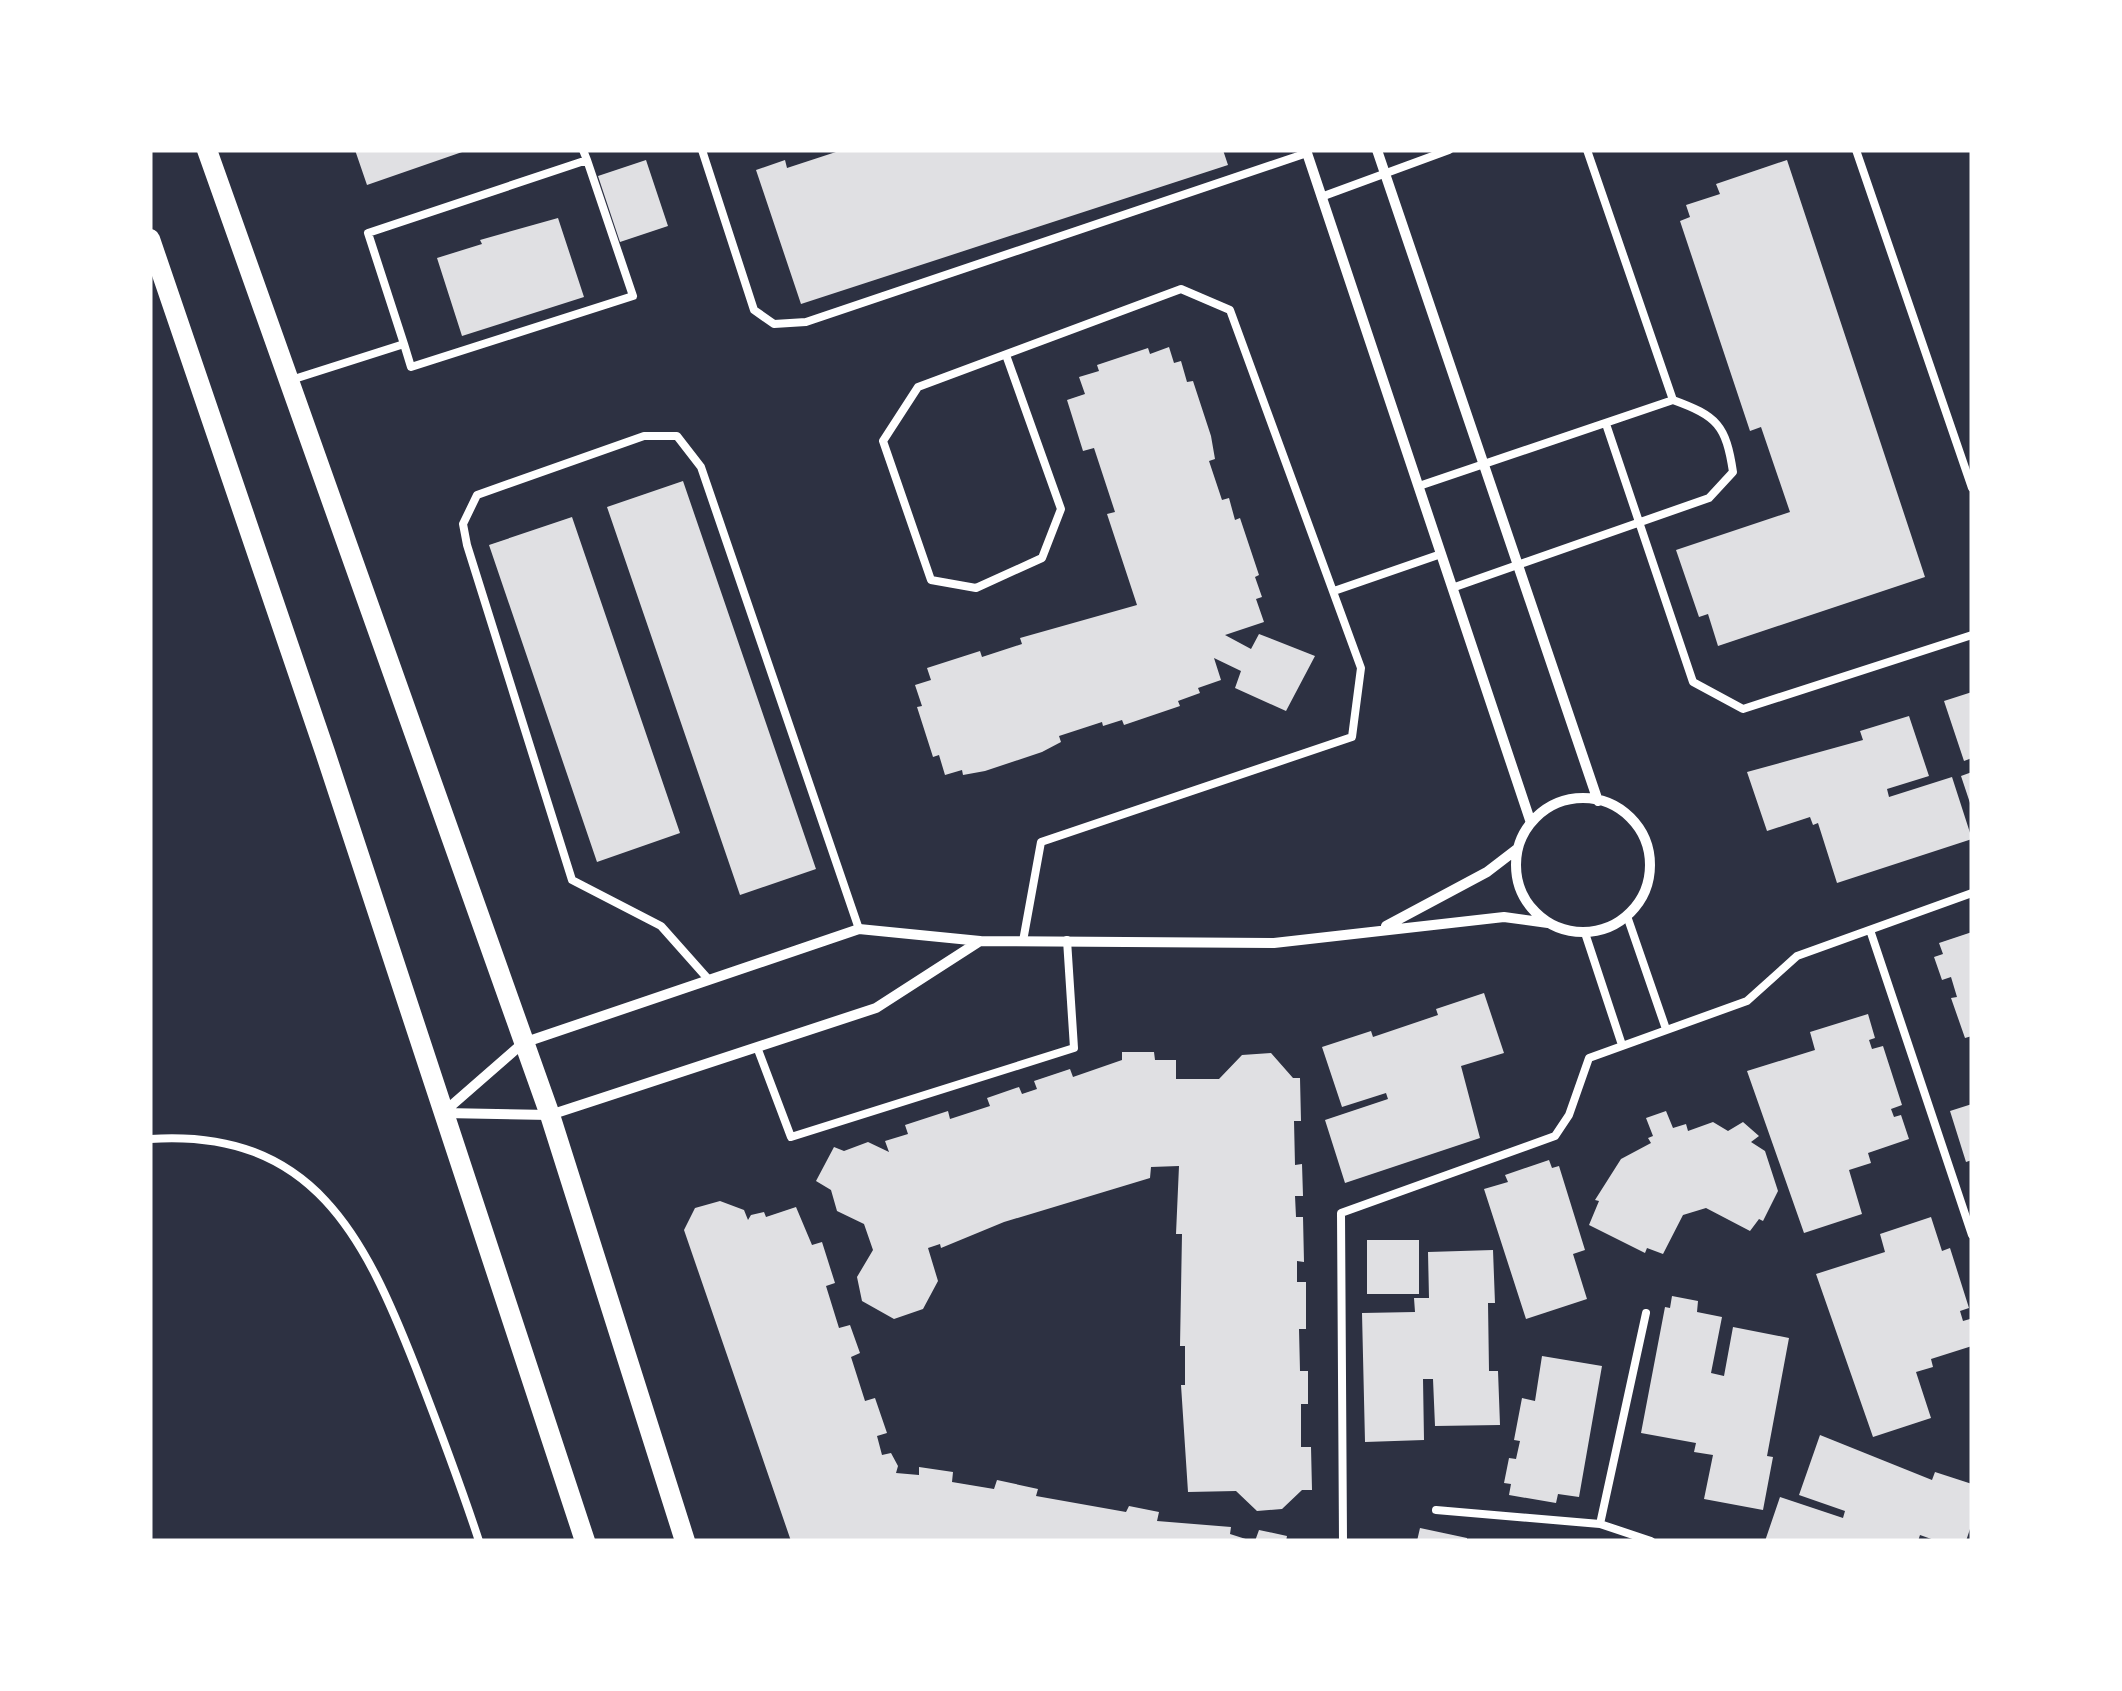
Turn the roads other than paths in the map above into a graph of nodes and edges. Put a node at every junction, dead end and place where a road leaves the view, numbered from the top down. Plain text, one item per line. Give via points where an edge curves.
1 (207, 150) edge
2 (583, 150) edge
3 (702, 150) edge
4 (1377, 150) edge
5 (1449, 150) edge
6 (1586, 150) edge
7 (1856, 150) edge
8 (1306, 152) edge
9 (586, 160) junction
10 (1385, 174) junction
11 (1321, 196) junction
12 (150, 239) edge
13 (404, 344) junction
14 (1006, 355) junction
15 (289, 381) junction
16 (1672, 400) junction
17 (1606, 424) junction
18 (1484, 464) junction
19 (1419, 486) junction
20 (1972, 488) edge
21 (1639, 522) junction
22 (1442, 554) junction
23 (1518, 564) junction
24 (1452, 588) junction
25 (1334, 591) junction
26 (1972, 635) edge
27 (1598, 800) junction
28 (1531, 823) junction
29 (1518, 849) junction
30 (1972, 894) edge
31 (1627, 916) junction
32 (1548, 923) junction
33 (859, 928) junction
34 (1380, 929) junction
35 (1870, 930) junction
36 (1585, 933) junction
37 (980, 940) junction
38 (1068, 940) junction
39 (1022, 941) junction
40 (709, 980) junction
41 (1666, 1029) junction
42 (524, 1043) junction
43 (1622, 1045) junction
44 (757, 1047) junction
45 (443, 1113) junction
46 (550, 1115) junction
47 (150, 1139) edge
48 (1972, 1234) edge
49 (1646, 1313) dead end
50 (1436, 1510) dead end
51 (1600, 1524) junction
52 (479, 1541) edge
53 (585, 1541) edge
54 (686, 1541) edge
55 (1342, 1541) edge
56 (1652, 1541) edge

1 - 15 main road
2 - 9 lane
3 - 8 lane via 754,310 774,324 806,322
4 - 10 street
5 - 10 lane
6 - 16 lane
7 - 20 lane
8 - 11 street
9 - 13 lane via 368,234
9 - 13 lane via 634,296 411,366
10 - 11 lane
10 - 18 street
11 - 19 street
12 - 45 main road
13 - 15 lane
14 - 14 lane via 918,387 882,441 930,580 976,588 1042,558 1061,508
14 - 25 lane via 1181,290 1230,310
15 - 42 main road
16 - 17 lane
16 - 21 lane via 1708,412 1728,438 1732,472 1710,498
17 - 18 lane
17 - 21 lane
18 - 19 lane
18 - 23 street
19 - 22 street
21 - 23 lane
21 - 26 lane via 1693,682 1743,709
22 - 24 street
22 - 25 lane
23 - 24 lane
23 - 27 street
24 - 28 street
25 - 39 lane via 1362,668 1352,737 1041,842
27 - 28 street via 1564,800
27 - 31 street via 1629,816 1650,856 1640,901
28 - 29 street
29 - 32 street via 1522,895
29 - 34 street
30 - 35 lane
31 - 36 street
31 - 41 lane
32 - 34 street via 1504,917
32 - 36 street
33 - 37 street
33 - 40 street
33 - 40 lane via 702,467 678,436 644,436 477,494 462,524 467,545 572,880 661,926
34 - 38 street via 1274,943
35 - 41 lane via 1797,956 1747,1001
35 - 48 lane
36 - 43 lane
37 - 39 street
37 - 44 street via 876,1008
38 - 39 street
38 - 44 lane via 1074,1048 791,1137
40 - 42 street
41 - 43 lane
42 - 45 street
42 - 46 main road
43 - 55 lane via 1589,1058 1555,1136 1341,1213
44 - 46 street
45 - 46 street
45 - 53 main road
46 - 54 main road
47 - 52 lane via 213,1142 267,1158 325,1198 347,1224 395,1314
49 - 51 lane
50 - 51 lane
51 - 56 lane

